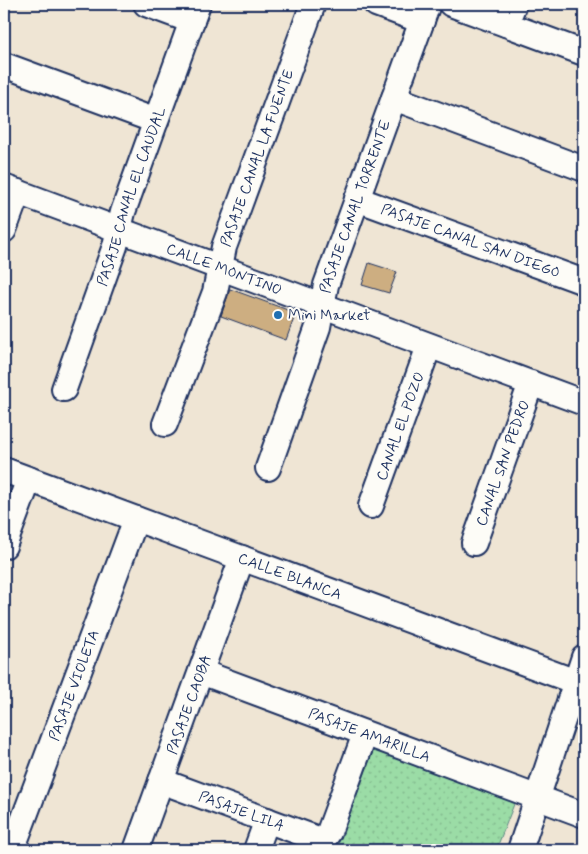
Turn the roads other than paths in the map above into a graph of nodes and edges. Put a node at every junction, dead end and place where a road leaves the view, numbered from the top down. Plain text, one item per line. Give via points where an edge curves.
1 (146, 4) edge
2 (313, 4) edge
3 (376, 4) edge
4 (451, 4) edge
5 (195, 12) edge
6 (425, 12) edge
7 (510, 14) edge
8 (584, 53) edge
9 (4, 65) edge
10 (394, 98) junction
11 (156, 121) junction
12 (584, 169) edge
13 (11, 190) edge
14 (357, 199) junction
15 (4, 230) edge
16 (119, 230) junction
17 (220, 268) junction
18 (584, 282) edge
19 (322, 306) junction
20 (429, 346) junction
21 (531, 383) junction
22 (64, 389) dead end
23 (584, 403) edge
24 (165, 424) dead end
25 (268, 468) dead end
26 (4, 470) edge
27 (29, 479) junction
28 (371, 506) dead end
29 (136, 519) junction
30 (474, 543) dead end
31 (4, 546) edge
32 (242, 558) junction
33 (584, 657) edge
34 (201, 672) junction
35 (576, 682) junction
36 (365, 734) junction
37 (161, 781) junction
38 (538, 798) junction
39 (584, 814) edge
40 (267, 820) junction
41 (12, 850) edge
42 (136, 850) edge
43 (256, 850) edge
44 (520, 850) edge

1 - 5 street
2 - 17 street, PASAJE CANAL LA FUENTE via 224,247
3 - 6 street
4 - 7 street
5 - 11 street, PASAJE CANAL EL CAUDAL
6 - 10 street, PASAJE CANAL TORRENTE
7 - 8 street
9 - 11 street
10 - 12 street
10 - 14 street, PASAJE CANAL TORRENTE
11 - 16 street, PASAJE CANAL EL CAUDAL
13 - 15 street
13 - 16 street, CALLE MONTINO
14 - 18 street, PASAJE CANAL SAN DIEGO
14 - 19 street, PASAJE CANAL TORRENTE via 326,285
16 - 17 street, CALLE MONTINO
16 - 22 street, PASAJE CANAL EL CAUDAL
17 - 19 street, CALLE MONTINO
17 - 24 street, PASAJE CANAL LA FUENTE via 215,292
19 - 20 street, CALLE MONTINO
19 - 25 street, PASAJE CANAL TORRENTE via 318,327
20 - 21 street, CALLE MONTINO
20 - 28 street, CANAL EL POZO
21 - 23 street, CALLE MONTINO
21 - 30 street, CANAL SAN PEDRO
26 - 27 street, CALLE BLANCA
27 - 29 street, CALLE BLANCA
27 - 31 street
29 - 32 street, CALLE BLANCA
29 - 41 street, PASAJE VIOLETA
32 - 34 street, PASAJE CAOBA
32 - 35 street, CALLE BLANCA
33 - 35 street
34 - 36 street, PASAJE AMARILLA
34 - 37 street, PASAJE CAOBA
35 - 38 street
36 - 38 street, PASAJE AMARILLA
36 - 40 street, PASAJE LILA via 324,839
37 - 40 street, PASAJE LILA
37 - 42 street, PASAJE CAOBA
38 - 39 street, PASAJE AMARILLA
38 - 44 street
40 - 43 street

